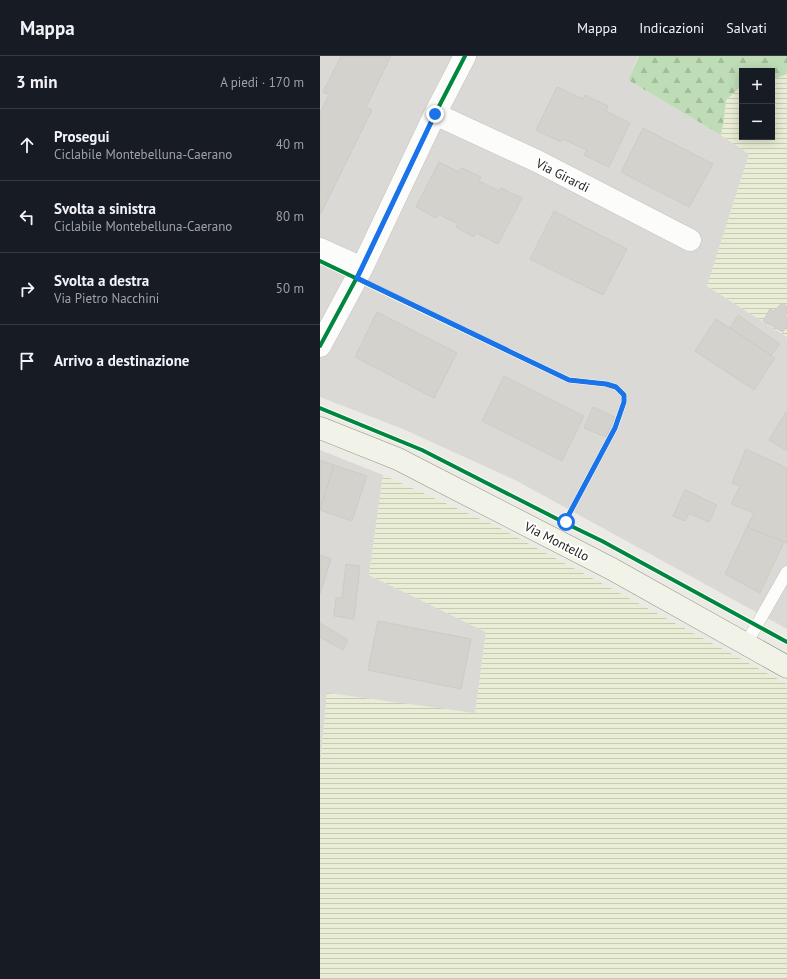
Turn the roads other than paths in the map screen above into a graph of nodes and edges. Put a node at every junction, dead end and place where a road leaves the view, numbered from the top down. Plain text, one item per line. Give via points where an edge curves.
1 (465, 56) edge
2 (435, 114) junction
3 (690, 240) dead end
4 (320, 249) edge
5 (362, 268) junction
6 (320, 346) edge
7 (320, 428) edge
8 (787, 572) edge
9 (746, 644) junction
10 (787, 668) edge

1 - 2 street
2 - 3 street, Via Girardi via 537,161
2 - 5 street
4 - 5 street
5 - 6 street
7 - 9 main road, Via Montello via 423,471 612,569
8 - 9 lane
9 - 10 main road, Via Montello

